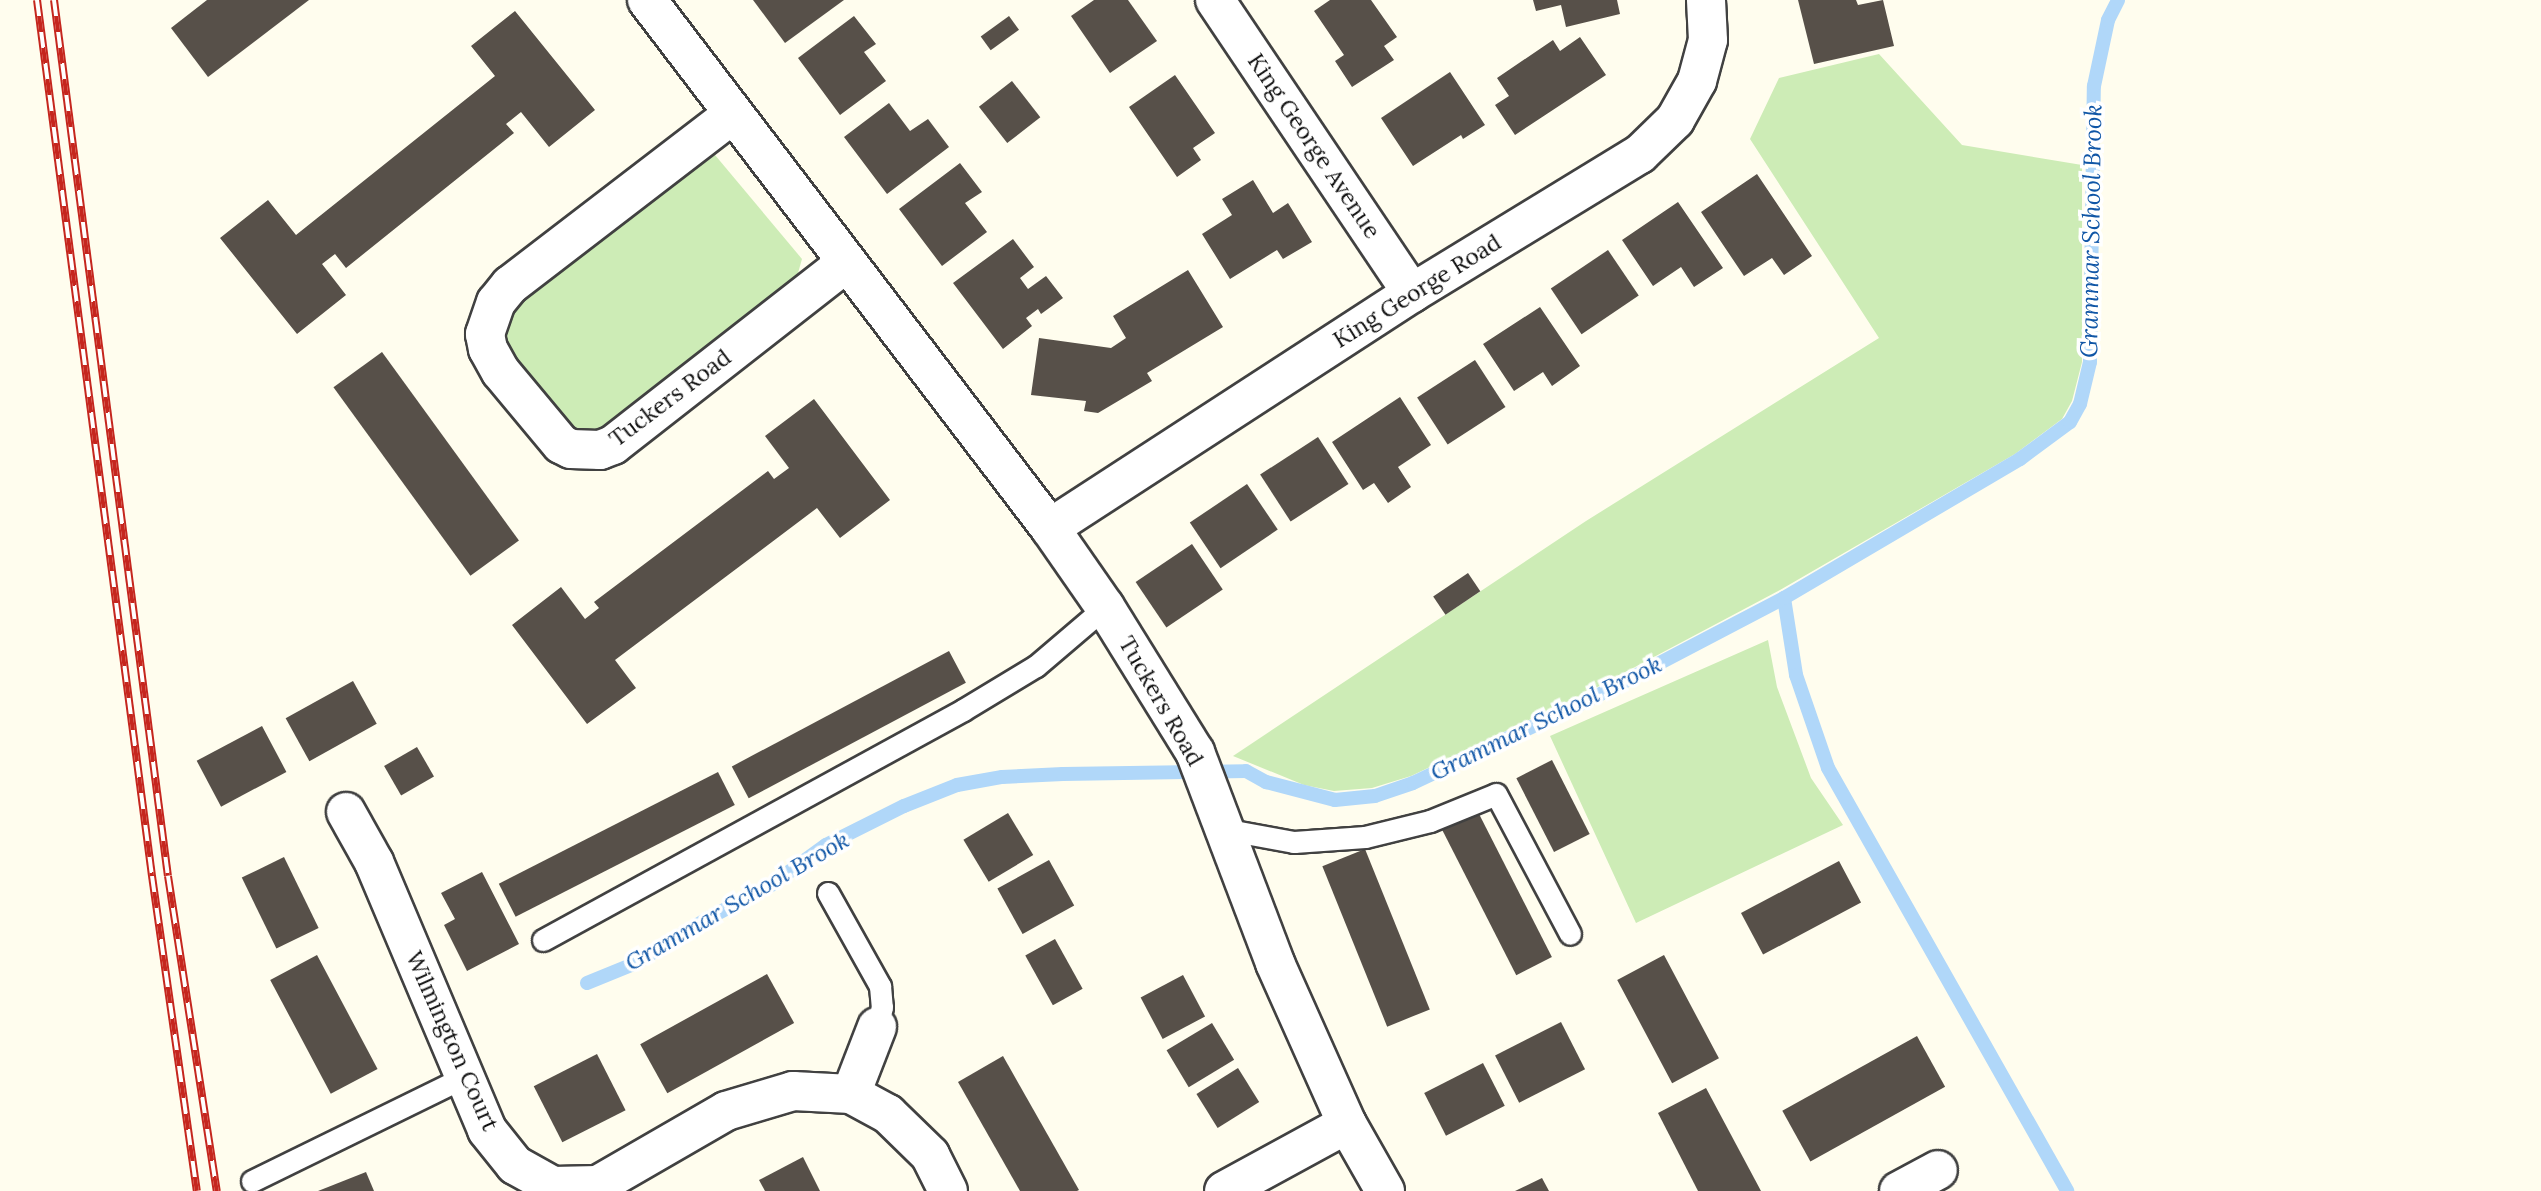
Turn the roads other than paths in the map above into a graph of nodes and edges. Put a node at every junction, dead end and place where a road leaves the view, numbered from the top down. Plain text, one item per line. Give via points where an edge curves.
1 (647, 0) edge
2 (1215, 0) edge
3 (1706, 0) edge
4 (733, 114) junction
5 (846, 263) junction
6 (1412, 293) junction
7 (1050, 528) junction
8 (1105, 607) junction
9 (346, 812) dead end
10 (1223, 829) junction
11 (828, 893) dead end
12 (1570, 934) dead end
13 (542, 940) dead end
14 (877, 1027) joint
15 (466, 1076) junction
16 (851, 1094) junction
17 (1347, 1124) junction
18 (1938, 1170) dead end
19 (252, 1181) dead end
20 (948, 1191) edge
21 (1224, 1191) edge
22 (1385, 1191) edge
23 (1899, 1191) edge

1 - 4 street, Tuckers Road
2 - 6 street, King George Avenue
3 - 6 street, King George Road via 1708,40 1697,81 1675,120 1640,154
4 - 5 street, Tuckers Road
4 - 5 street, Tuckers Road via 510,285 496,302 485,334 500,372 561,444 600,450 613,445
5 - 7 street, Tuckers Road
6 - 7 street, King George Road
7 - 8 street, Tuckers Road
8 - 10 street, Tuckers Road via 1195,752
8 - 13 lane via 1036,666 963,710
9 - 15 street, Wilmington Court via 374,862
10 - 12 lane via 1294,842 1365,837 1430,821 1496,794
10 - 17 street, Tuckers Road via 1275,963
11 - 14 lane via 880,986
14 - 16 street
15 - 16 street, Wilmington Court via 494,1139 515,1165 553,1186 598,1185 726,1111 793,1091
15 - 19 lane
16 - 20 street, Wilmington Court via 888,1114 930,1155
17 - 21 street
17 - 22 street, Tuckers Road
18 - 23 street

